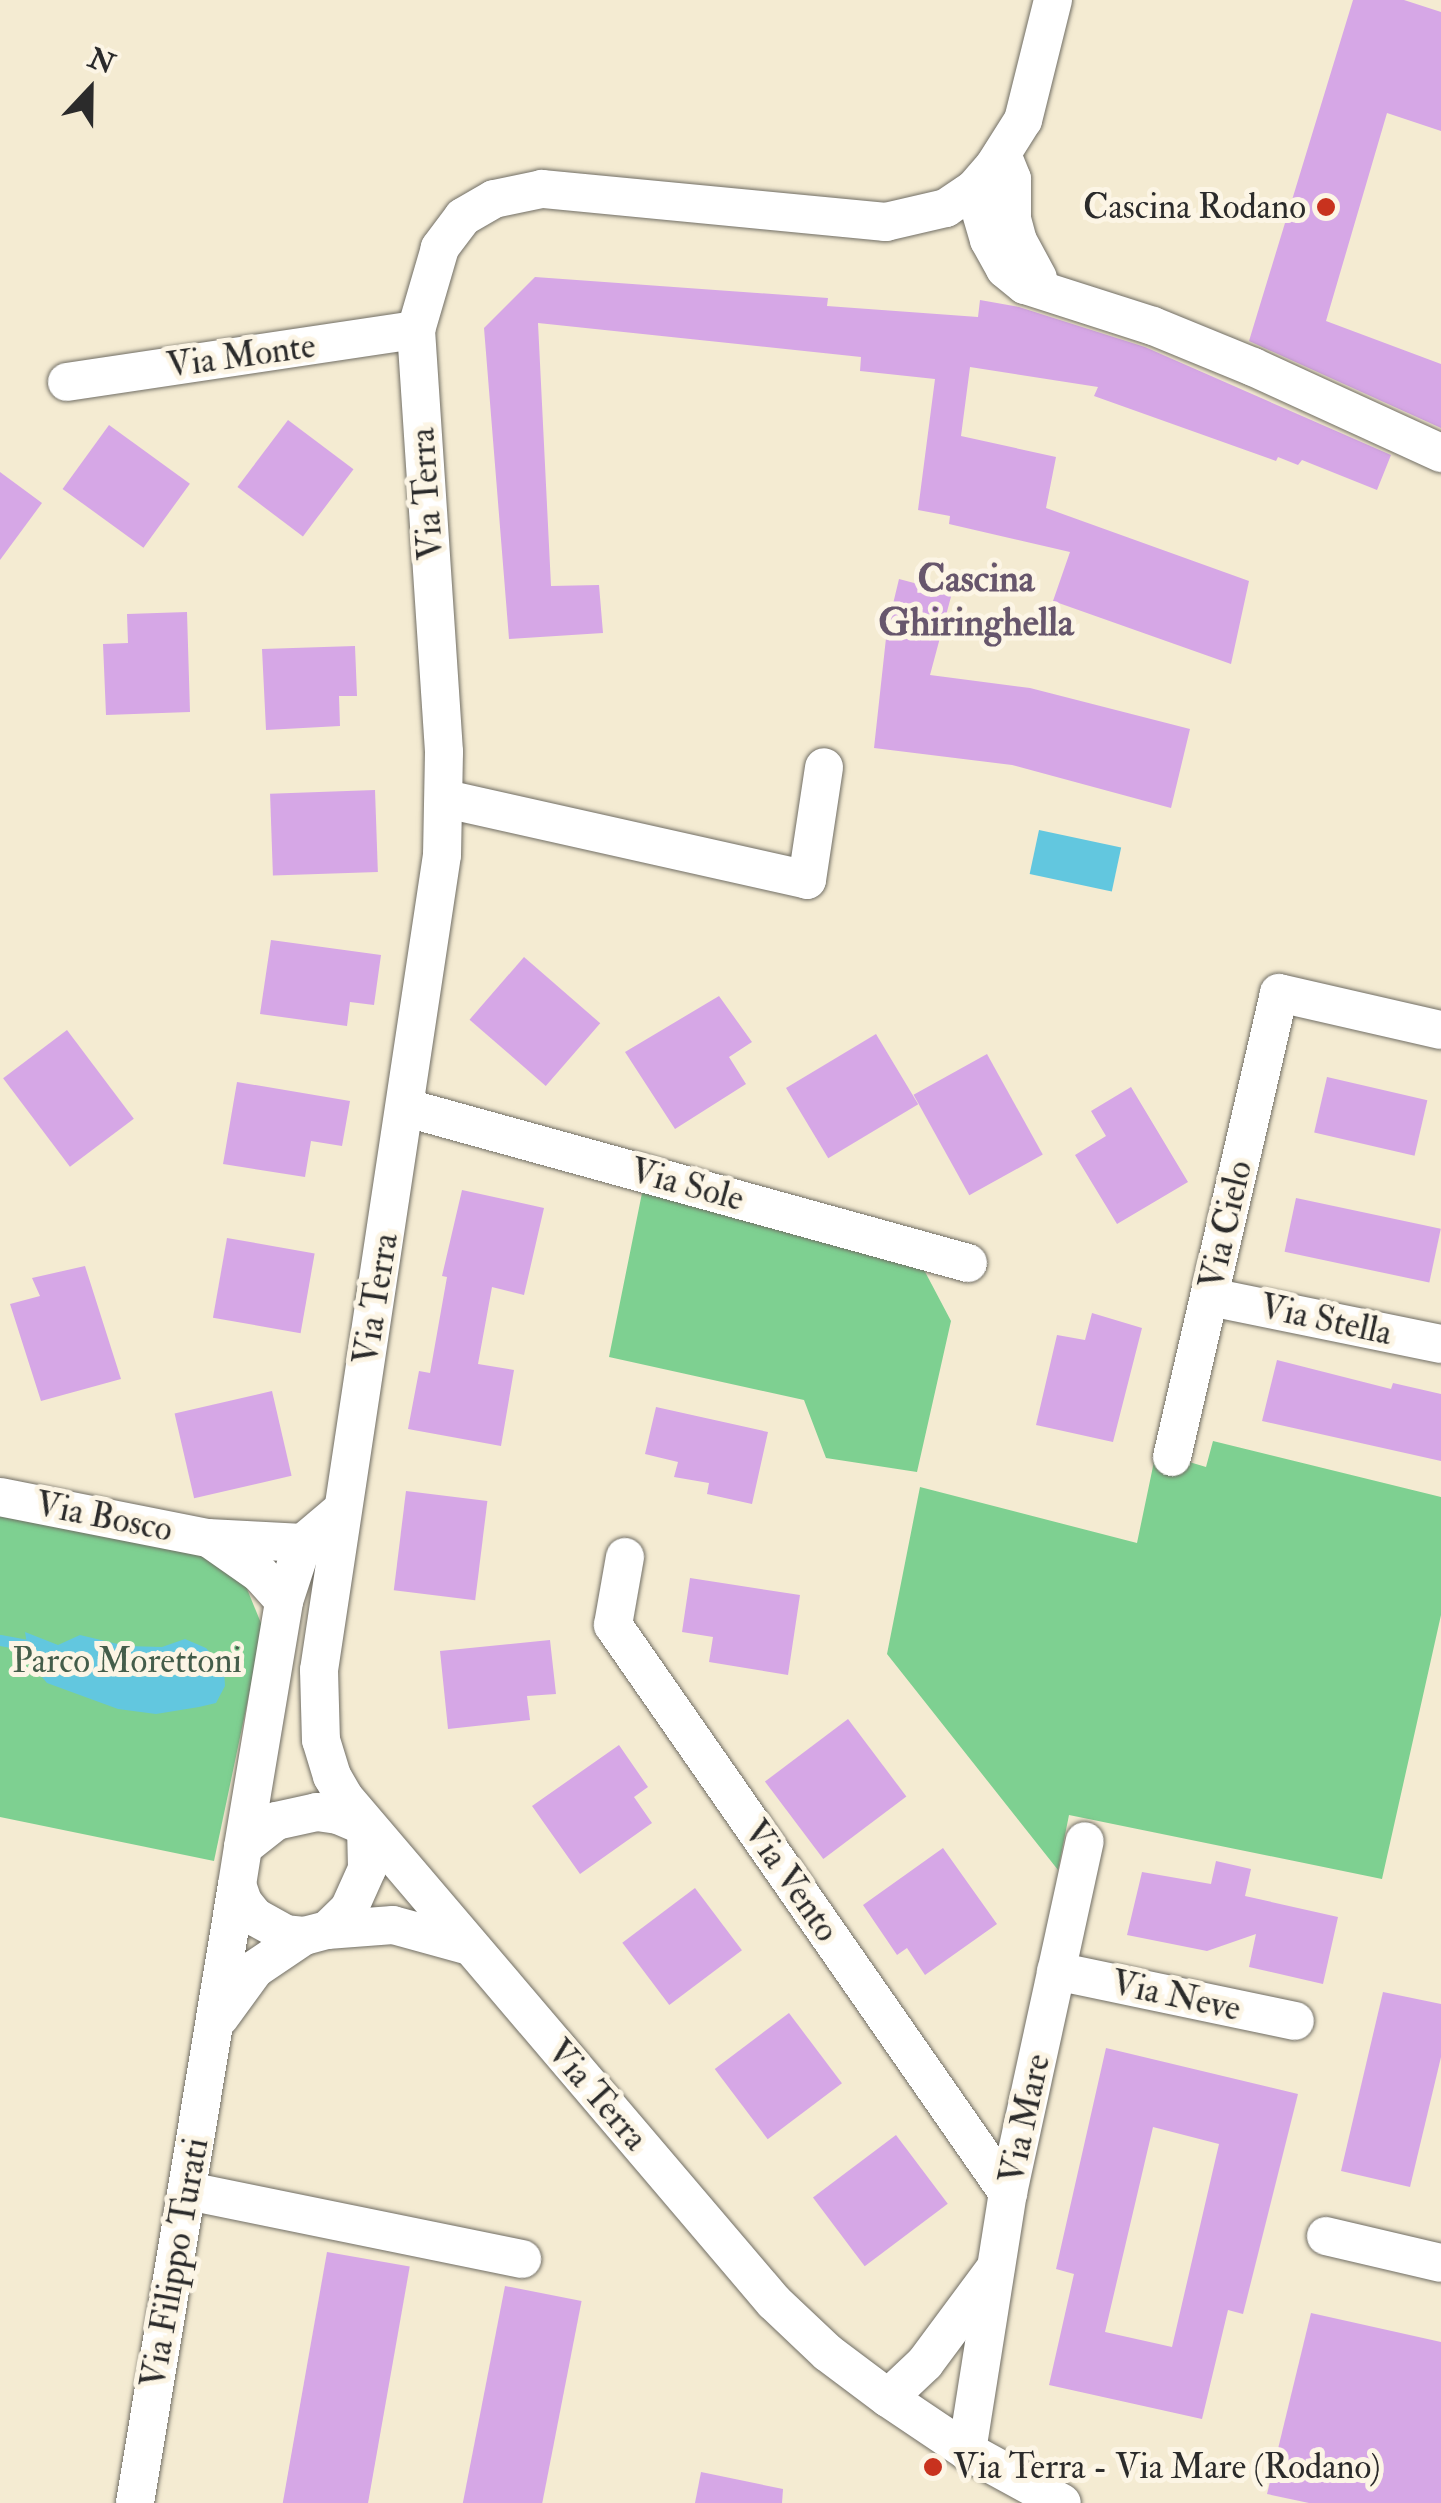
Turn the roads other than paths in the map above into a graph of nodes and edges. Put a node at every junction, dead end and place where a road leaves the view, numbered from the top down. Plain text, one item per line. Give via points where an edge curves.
1 (1052, 0) edge
2 (1002, 154) junction
3 (974, 189) junction
4 (1046, 294) junction
5 (416, 330) junction
6 (67, 382) dead end
7 (1441, 453) edge
8 (824, 767) dead end
9 (446, 799) junction
10 (1441, 1030) edge
11 (407, 1108) junction
12 (968, 1263) dead end
13 (1210, 1297) junction
14 (1441, 1344) edge
15 (1172, 1457) dead end
16 (0, 1497) edge
17 (342, 1510) junction
18 (208, 1538) junction
19 (303, 1543) junction
20 (625, 1557) dead end
21 (284, 1601) junction
22 (366, 1827) junction
23 (1085, 1841) dead end
24 (243, 1847) junction
25 (237, 1885) junction
26 (316, 1933) junction
27 (470, 1946) junction
28 (1056, 1971) junction
29 (1294, 2021) dead end
30 (216, 2023) junction
31 (188, 2191) junction
32 (1008, 2194) junction
33 (1326, 2236) dead end
34 (522, 2258) dead end
35 (1441, 2263) edge
36 (995, 2268) junction
37 (888, 2398) junction
38 (967, 2451) junction
39 (135, 2503) edge
40 (1062, 2503) edge

1 - 2 street, Via Terra via 1032,97
2 - 3 street, Via Terra
2 - 4 street via 1012,179 1018,241
3 - 4 street via 989,240 1006,269
3 - 5 street, Via Terra via 946,208 886,222 542,189 494,200 463,217 440,248
4 - 7 street via 1153,326
5 - 6 street, Via Monte
5 - 9 street, Via Terra
8 - 9 street via 807,880
9 - 11 street, Via Terra
10 - 13 street, Via Cielo via 1279,993
11 - 12 street, Via Sole
11 - 17 street, Via Terra
13 - 14 street, Via Stella
13 - 15 street, Via Cielo
16 - 18 street, Via Bosco
17 - 19 street
17 - 22 street, Via Terra via 319,1670 322,1740 332,1776
18 - 19 street, Via Bosco
18 - 21 street, Via Bosco via 260,1574
19 - 21 street
20 - 32 street, Via Vento via 613,1625
21 - 24 street
22 - 24 street via 338,1815 296,1815 276,1821
22 - 26 street via 360,1891
22 - 27 street, Via Terra
23 - 28 street, Via Mare
24 - 25 street
25 - 26 street via 254,1917 286,1934
25 - 30 street, Via Filippo Turati
26 - 27 street, Via Filippo Turati via 393,1925
26 - 30 street, Via Filippo Turati via 276,1950
27 - 37 street, Via Terra via 774,2302
28 - 29 street, Via Neve
28 - 32 street, Via Mare
30 - 31 street, Via Filippo Turati
31 - 34 street
31 - 39 street, Via Filippo Turati
32 - 36 street, Via Mare
33 - 35 street
36 - 37 street, Via Mare via 925,2364
36 - 38 street, Via Mare
37 - 38 street, Via Terra
38 - 40 street, Via Terra

